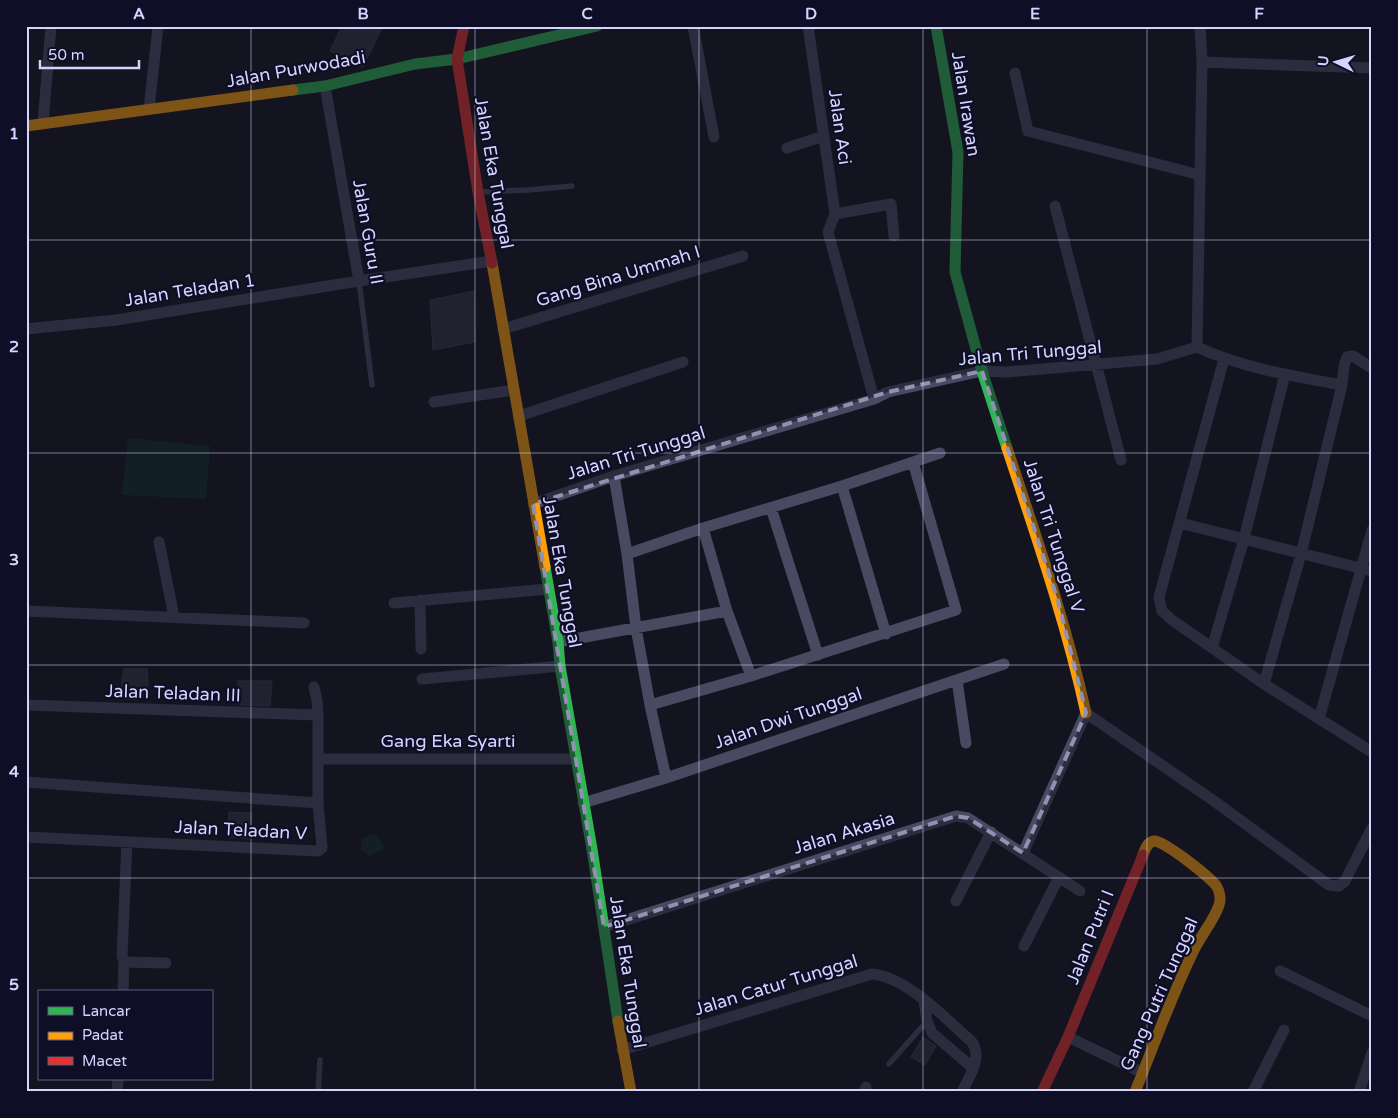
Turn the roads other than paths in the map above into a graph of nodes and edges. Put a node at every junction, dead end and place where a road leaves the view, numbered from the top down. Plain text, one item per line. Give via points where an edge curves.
1 (51, 26) edge
2 (158, 26) edge
3 (464, 26) edge
4 (597, 26) edge
5 (693, 26) edge
6 (808, 26) edge
7 (936, 26) edge
8 (1200, 26) edge
9 (457, 59) junction
10 (1202, 62) junction
11 (1372, 68) edge
12 (1015, 74) dead end
13 (325, 86) junction
14 (150, 109) junction
15 (43, 124) junction
16 (26, 126) edge
17 (714, 136) dead end
18 (824, 136) junction
19 (788, 148) dead end
20 (1200, 175) junction
21 (572, 186) dead end
22 (478, 192) junction
23 (1055, 206) dead end
24 (835, 214) junction
25 (894, 236) dead end
26 (743, 256) dead end
27 (492, 261) junction
28 (359, 281) junction
29 (26, 329) edge
30 (503, 329) junction
31 (1197, 347) junction
32 (1224, 359) junction
33 (683, 362) dead end
34 (1097, 364) junction
35 (1372, 368) edge
36 (982, 371) junction
37 (1285, 374) junction
38 (372, 385) dead end
39 (1342, 385) junction
40 (513, 390) junction
41 (874, 399) junction
42 (434, 402) dead end
43 (519, 416) junction
44 (940, 453) dead end
45 (1121, 460) dead end
46 (913, 462) junction
47 (614, 476) junction
48 (842, 486) junction
49 (533, 504) junction
50 (771, 508) junction
51 (1180, 523) junction
52 (703, 528) junction
53 (1372, 530) edge
54 (1244, 539) junction
55 (159, 542) dead end
56 (627, 554) junction
57 (1301, 554) junction
58 (1367, 570) edge
59 (548, 589) junction
60 (420, 600) junction
61 (394, 602) dead end
62 (26, 611) edge
63 (727, 611) junction
64 (174, 617) junction
65 (304, 624) dead end
66 (636, 628) junction
67 (886, 634) junction
68 (558, 642) junction
69 (1212, 648) junction
70 (421, 649) dead end
71 (818, 655) junction
72 (1004, 664) dead end
73 (560, 666) junction
74 (751, 676) junction
75 (422, 679) dead end
76 (957, 680) junction
77 (1264, 684) junction
78 (314, 687) dead end
79 (26, 705) edge
80 (650, 706) junction
81 (1086, 713) junction
82 (318, 715) junction
83 (1319, 719) junction
84 (966, 743) dead end
85 (1372, 751) edge
86 (319, 758) junction
87 (576, 759) junction
88 (666, 778) junction
89 (26, 782) edge
90 (318, 803) junction
91 (583, 803) junction
92 (1372, 828) edge
93 (991, 832) junction
94 (26, 837) edge
95 (126, 842) junction
96 (1023, 853) junction
97 (1191, 866) joint
98 (1059, 877) junction
99 (1080, 891) dead end
100 (956, 901) dead end
101 (604, 927) junction
102 (1024, 946) dead end
103 (124, 962) junction
104 (166, 963) dead end
105 (1280, 970) dead end
106 (123, 990) edge
107 (924, 1001) junction
108 (1372, 1016) edge
109 (927, 1021) junction
110 (1284, 1030) dead end
111 (1068, 1037) junction
112 (622, 1050) junction
113 (1372, 1053) edge
114 (320, 1060) dead end
115 (890, 1064) dead end
116 (973, 1068) junction
117 (1143, 1073) junction
118 (318, 1092) edge
119 (631, 1092) edge
120 (962, 1092) edge
121 (1042, 1092) edge
122 (1135, 1092) edge
123 (1253, 1092) edge
124 (1359, 1092) edge

1 - 15 street
2 - 14 street
3 - 9 street
4 - 9 street, Jalan Purwodadi
5 - 17 street
6 - 18 street, Jalan Aci
7 - 36 street, Jalan Irawan via 958,152 956,272
8 - 10 street
9 - 13 street, Jalan Purwodadi via 415,64
9 - 22 street, Jalan Eka Tunggal
10 - 11 street
10 - 20 street
12 - 20 street via 1028,131
13 - 14 street, Jalan Purwodadi
13 - 28 street, Jalan Guru II
14 - 15 street, Jalan Purwodadi
15 - 16 street, Jalan Purwodadi
18 - 19 street
18 - 24 street, Jalan Aci
20 - 31 street
21 - 22 lane
22 - 27 street, Jalan Eka Tunggal
23 - 34 street
24 - 25 street via 891,204
24 - 41 street, Jalan Aci via 828,232
26 - 30 street, Gang Bina Ummah I
27 - 28 street, Jalan Teladan 1
27 - 30 street, Jalan Eka Tunggal
28 - 29 street, Jalan Teladan 1 via 116,320
28 - 38 lane, Jalan Guru II
30 - 40 street, Jalan Eka Tunggal
31 - 32 street
31 - 34 street, Jalan Tri Tunggal via 1157,359
32 - 37 street
32 - 51 street
33 - 43 street
34 - 36 street, Jalan Tri Tunggal via 1007,372
34 - 45 street
35 - 39 street via 1353,356 1347,357
36 - 41 street, Jalan Tri Tunggal via 888,392
36 - 81 street, Jalan Tri Tunggal V via 1058,601
37 - 39 street
37 - 54 street
39 - 57 street
40 - 42 street
40 - 43 street, Jalan Eka Tunggal
41 - 47 street, Jalan Tri Tunggal
43 - 49 street, Jalan Eka Tunggal
44 - 46 street
46 - 48 street
46 - 67 street via 956,610
47 - 49 street, Jalan Tri Tunggal
47 - 56 street
48 - 50 street
48 - 67 street
49 - 59 street, Jalan Eka Tunggal
50 - 52 street
50 - 71 street
51 - 54 street
51 - 69 street via 1160,596 1162,611
52 - 56 street
52 - 63 street
53 - 58 street
54 - 57 street
54 - 69 street
55 - 64 street
56 - 66 street
57 - 58 street
57 - 77 street
58 - 83 street
59 - 60 street
59 - 68 street, Jalan Eka Tunggal
60 - 61 street
60 - 70 street
62 - 64 street
63 - 66 street
63 - 74 street
64 - 65 street
66 - 68 street
66 - 80 street
67 - 71 street
68 - 73 street, Jalan Eka Tunggal
69 - 77 street
71 - 74 street
72 - 76 street, Jalan Dwi Tunggal
73 - 75 street
73 - 87 street, Jalan Eka Tunggal
74 - 80 street
76 - 84 street
76 - 88 street, Jalan Dwi Tunggal
77 - 83 street
78 - 82 street, Jalan Teladan V
79 - 82 street, Jalan Teladan III
80 - 88 street
81 - 92 street via 1329,885 1338,886 1345,881
81 - 96 street
82 - 86 street, Jalan Teladan V
83 - 85 street
86 - 87 street, Gang Eka Syarti
86 - 90 street, Jalan Teladan V
87 - 91 street, Jalan Eka Tunggal
88 - 91 street, Jalan Dwi Tunggal
89 - 90 street
90 - 95 street, Jalan Teladan V via 322,848 318,851
91 - 101 street, Jalan Eka Tunggal
93 - 96 street, Jalan Akasia
93 - 100 street
93 - 101 street, Jalan Akasia via 968,818 956,816
94 - 95 street, Jalan Teladan V
95 - 103 street
96 - 98 street, Jalan Akasia
97 - 111 street, Jalan Putri I via 1157,841 1147,845
97 - 117 street, Gang Putri Tunggal via 1217,886 1219,906 1194,951
98 - 99 street, Jalan Akasia
98 - 102 street
101 - 112 street, Jalan Eka Tunggal
103 - 104 street
103 - 106 street
105 - 108 street
107 - 109 street
107 - 112 street, Jalan Catur Tunggal via 905,985 872,974
107 - 116 street, Jalan Catur Tunggal via 972,1042 976,1049
109 - 115 lane
109 - 116 street via 932,1033
110 - 123 street
111 - 117 street
111 - 121 street, Jalan Putri I
112 - 119 street, Jalan Eka Tunggal
113 - 124 street
114 - 118 lane
116 - 120 street
117 - 122 street, Gang Putri Tunggal

